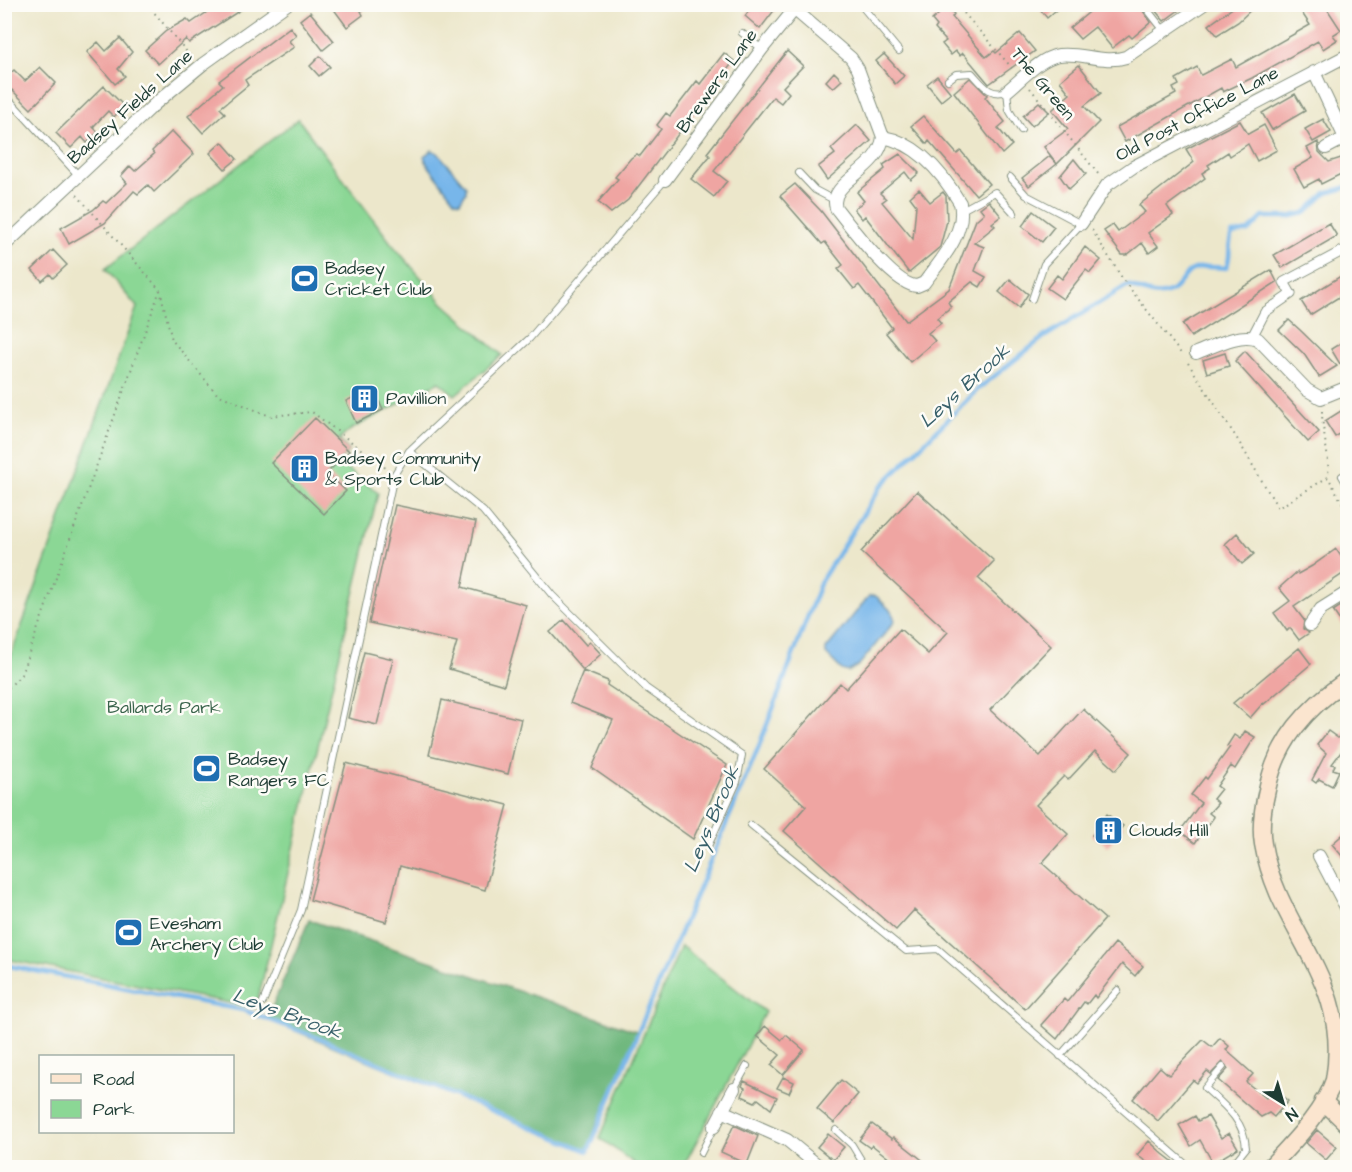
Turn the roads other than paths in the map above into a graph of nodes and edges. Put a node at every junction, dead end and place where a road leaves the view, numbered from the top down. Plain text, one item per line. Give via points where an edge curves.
1 (287, 4) edge
2 (860, 4) edge
3 (1143, 4) edge
4 (1204, 4) edge
5 (797, 7) edge
6 (1165, 32) junction
7 (742, 33) dead end
8 (762, 49) junction
9 (899, 51) dead end
10 (1347, 55) edge
11 (1314, 72) junction
12 (948, 80) dead end
13 (1007, 90) junction
14 (4, 94) edge
15 (1021, 130) dead end
16 (883, 137) junction
17 (1326, 148) dead end
18 (800, 173) dead end
19 (79, 176) junction
20 (1010, 177) dead end
21 (665, 180) joint
22 (834, 200) junction
23 (962, 210) junction
24 (1014, 213) dead end
25 (1084, 222) junction
26 (4, 246) edge
27 (1347, 248) edge
28 (1032, 299) dead end
29 (1252, 337) junction
30 (1196, 353) dead end
31 (1347, 387) edge
32 (409, 451) junction
33 (1342, 476) dead end
34 (1347, 486) edge
35 (1347, 592) edge
36 (1310, 625) dead end
37 (1347, 679) edge
38 (751, 825) dead end
39 (708, 846) dead end
40 (1319, 856) dead end
41 (1347, 911) edge
42 (1118, 990) dead end
43 (264, 1002) dead end
44 (1060, 1056) junction
45 (747, 1066) dead end
46 (1223, 1067) dead end
47 (734, 1089) joint
48 (1323, 1101) junction
49 (722, 1111) junction
50 (1347, 1125) edge
51 (714, 1127) joint
52 (836, 1130) dead end
53 (701, 1153) dead end
54 (821, 1167) edge
55 (866, 1167) edge
56 (1190, 1167) edge
57 (1230, 1167) edge
58 (1269, 1167) edge

1 - 19 street, Badsey Fields Lane via 200,67
2 - 9 lane
3 - 6 lane
4 - 6 street
5 - 8 street, Brewers Lane
5 - 16 street via 858,69
6 - 13 street via 1119,59 1059,55
7 - 8 lane
8 - 21 street, Brewers Lane
10 - 11 street, Old Post Office Lane
11 - 17 street via 1345,138
11 - 25 street, Old Post Office Lane via 1107,185
12 - 13 lane via 956,74 972,72 991,92
13 - 15 lane via 1008,110
14 - 19 lane
16 - 22 street via 882,146 868,166 840,187
16 - 23 street via 913,147 955,193
18 - 22 lane via 815,190
19 - 26 street, Badsey Fields Lane
20 - 25 lane via 1026,195
21 - 32 lane via 530,338
22 - 23 street via 836,208 874,256 912,286 924,283 947,253
23 - 24 lane via 995,192
25 - 28 lane via 1044,264
27 - 29 street via 1284,282 1292,294 1265,312
29 - 30 street via 1234,339
29 - 31 street via 1307,390 1321,398
32 - 39 lane via 483,512 552,595 646,688 742,755 738,782
32 - 43 lane via 394,475 301,910
33 - 34 lane
35 - 36 street via 1321,609
37 - 48 main road via 1304,715 1284,741 1269,776 1262,825 1270,870 1335,991 1341,1011 1339,1064
38 - 44 lane via 906,951 938,949
40 - 41 street
42 - 44 lane
44 - 56 lane
45 - 47 lane
46 - 57 lane via 1205,1088 1232,1112 1245,1137 1246,1148
47 - 49 street
48 - 50 main road
48 - 58 main road
49 - 51 street
49 - 54 street via 787,1140
51 - 53 lane
52 - 55 lane

